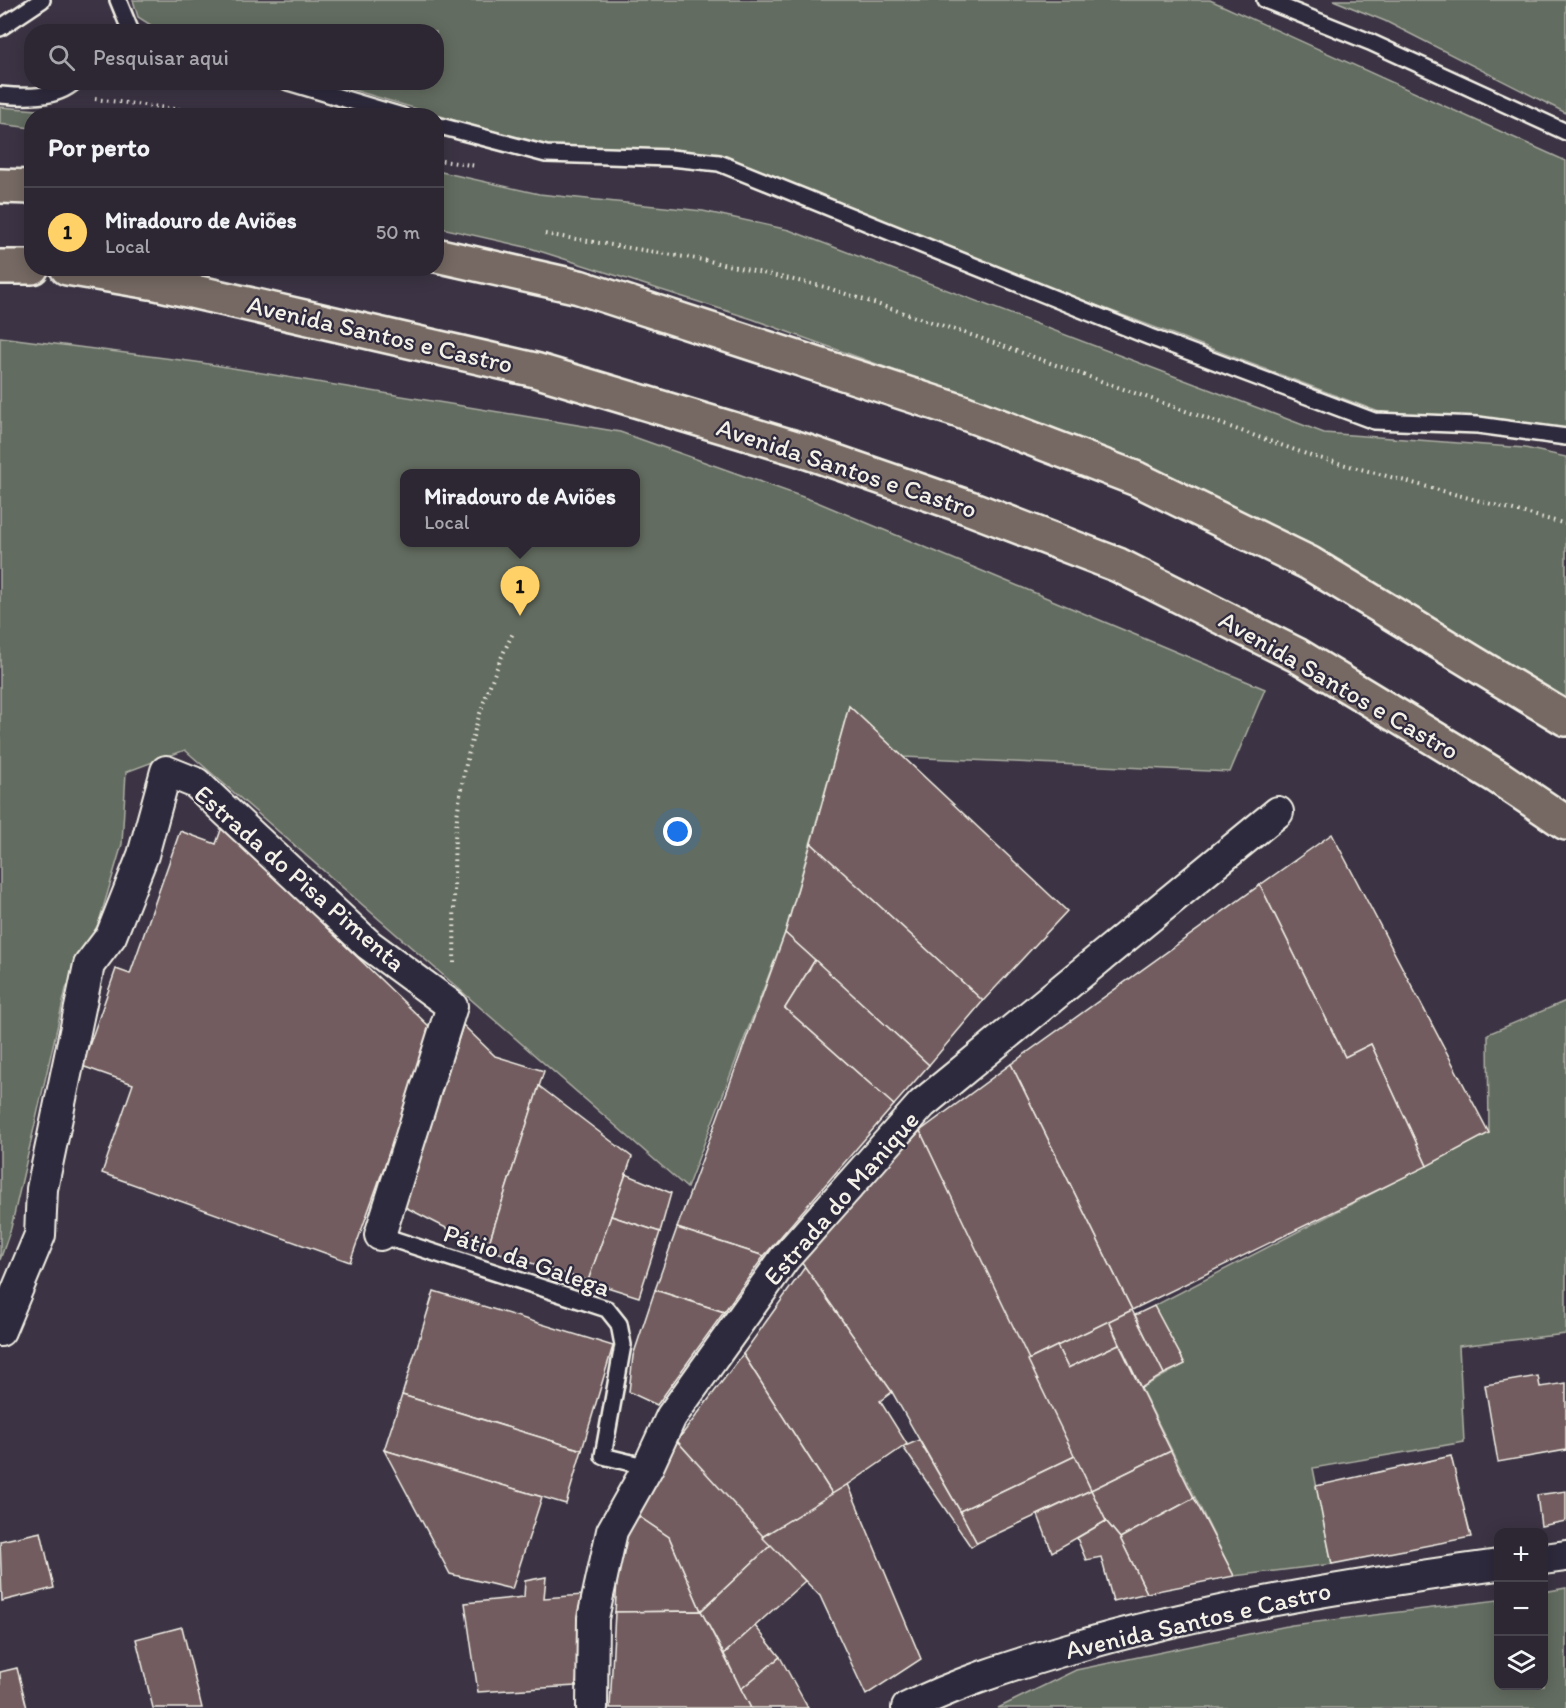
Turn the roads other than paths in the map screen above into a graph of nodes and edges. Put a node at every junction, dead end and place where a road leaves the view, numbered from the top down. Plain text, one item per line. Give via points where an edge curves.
1 (42, 0) edge
2 (118, 0) edge
3 (1264, 0) edge
4 (128, 24) edge
5 (0, 28) edge
6 (53, 90) edge
7 (315, 90) edge
8 (0, 95) edge
9 (375, 108) edge
10 (444, 127) edge
11 (1566, 132) edge
12 (0, 186) edge
13 (24, 187) edge
14 (444, 257) edge
15 (0, 267) edge
16 (24, 267) edge
17 (114, 276) edge
18 (1566, 437) edge
19 (1566, 719) edge
20 (1278, 812) dead end
21 (1566, 823) edge
22 (380, 1235) joint
23 (0, 1331) edge
24 (648, 1467) junction
25 (1566, 1556) edge
26 (1548, 1558) edge
27 (1494, 1566) edge
28 (592, 1708) edge
29 (907, 1708) edge

1 - 5 lane
2 - 4 lane
3 - 11 lane via 1370,42
6 - 8 lane via 28,97
7 - 9 lane
10 - 18 lane via 546,154 719,163 1140,333 1374,421 1478,425
12 - 13 main road
14 - 19 main road via 579,287 960,411 1137,478 1309,563
15 - 16 main road
17 - 21 main road, Avenida Santos e Castro via 535,370 799,449 970,508 1118,566 1297,655
20 - 24 street, Estrada do Manique via 922,1104 784,1259 671,1418
22 - 23 street, Estrada do Pisa Pimenta via 452,1006 369,945 196,783 166,771 143,855 111,936 89,965 42,1189 40,1235
22 - 24 lane, Pátio da Galega via 607,1309 619,1324 622,1345 603,1456
24 - 28 street, Estrada do Manique via 612,1531 593,1618
25 - 26 street
27 - 29 street, Avenida Santos e Castro via 1313,1592 1109,1637 999,1670

